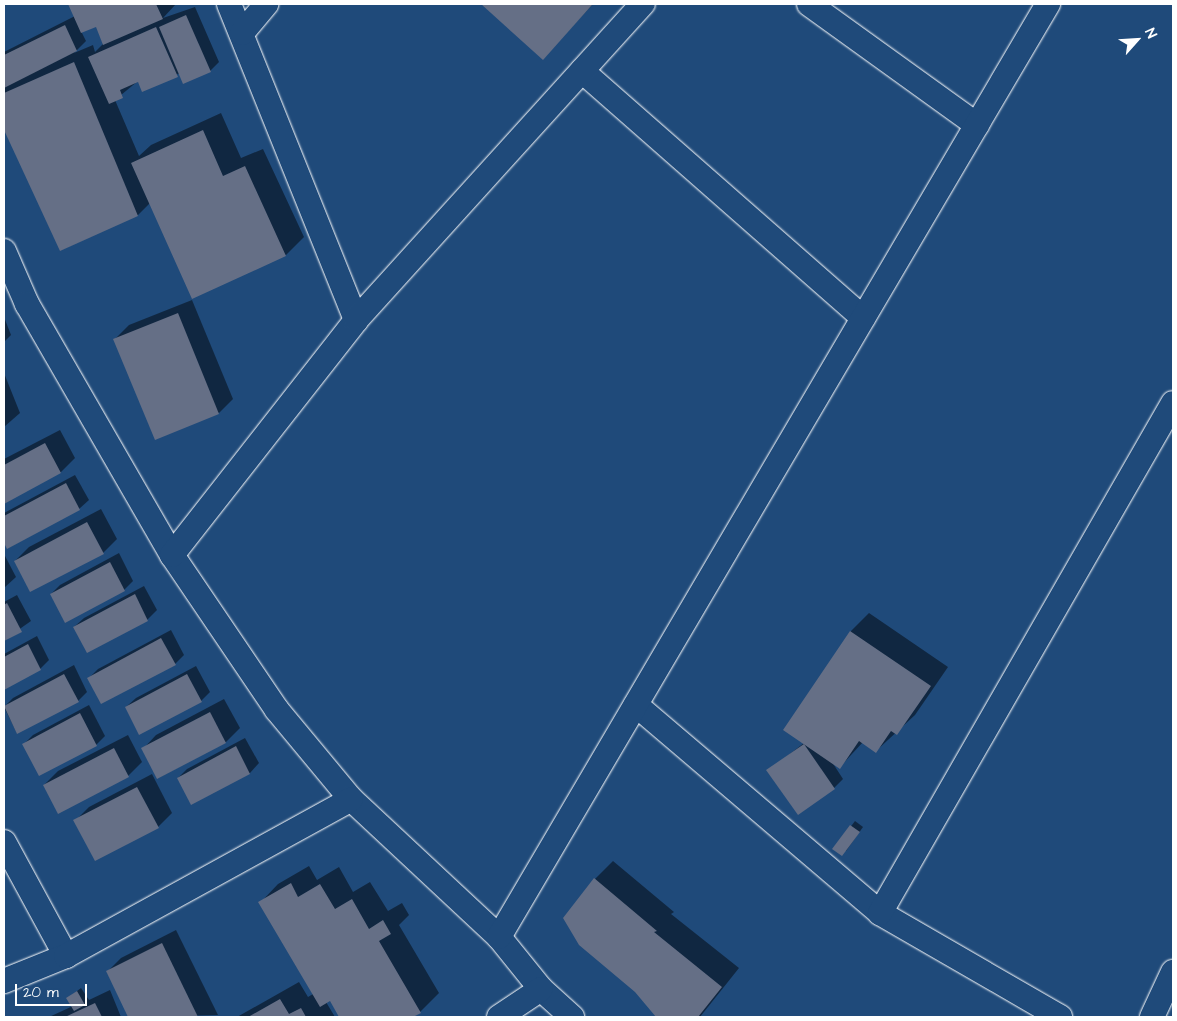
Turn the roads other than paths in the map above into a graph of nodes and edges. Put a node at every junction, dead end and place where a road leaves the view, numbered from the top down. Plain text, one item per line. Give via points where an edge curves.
1 (229, 4) edge
2 (266, 4) edge
3 (643, 4) edge
4 (809, 4) edge
5 (1048, 4) edge
6 (242, 33) junction
7 (582, 71) junction
8 (977, 125) junction
9 (4, 251) edge
10 (863, 318) junction
11 (356, 320) junction
12 (1173, 403) edge
13 (172, 555) junction
14 (636, 705) junction
15 (352, 799) junction
16 (4, 842) edge
17 (880, 913) junction
18 (499, 937) junction
19 (66, 956) junction
20 (1173, 972) edge
21 (4, 982) edge
22 (541, 989) junction
23 (499, 1017) edge
24 (572, 1017) edge
25 (1060, 1017) edge
26 (1152, 1017) edge

1 - 6 street
2 - 6 street
3 - 7 street
4 - 8 street
5 - 8 street
6 - 11 street
7 - 10 street
7 - 11 street
8 - 10 street
9 - 13 street via 27,304
10 - 14 street
11 - 13 street
12 - 17 street
13 - 15 street via 277,710
14 - 17 street
14 - 18 street
15 - 18 street
15 - 19 street
16 - 19 street
17 - 25 street
18 - 22 street
19 - 21 street
20 - 26 street
22 - 23 street
22 - 24 street

